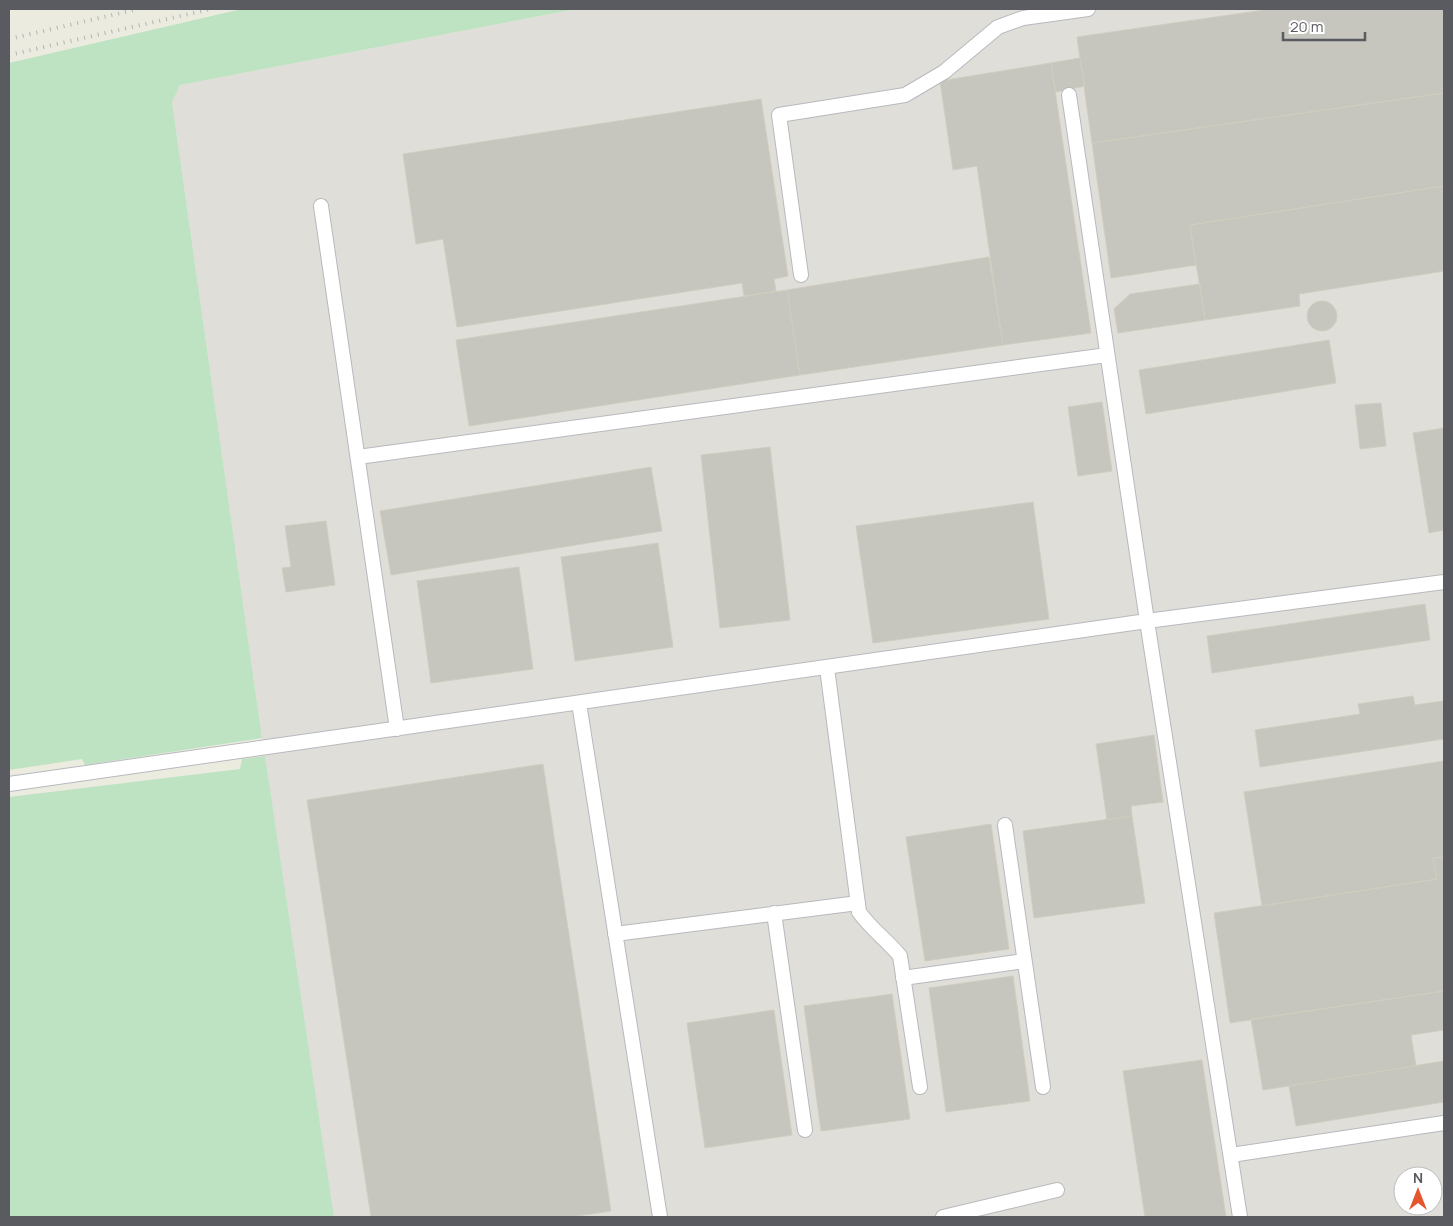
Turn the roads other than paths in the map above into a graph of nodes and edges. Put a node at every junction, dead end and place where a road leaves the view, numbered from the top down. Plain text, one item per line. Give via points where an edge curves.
1 (1088, 9) edge
2 (1069, 95) dead end
3 (321, 206) dead end
4 (801, 276) dead end
5 (1107, 355) junction
6 (358, 456) junction
7 (1444, 582) edge
8 (1147, 621) junction
9 (827, 668) junction
10 (579, 703) junction
11 (397, 729) junction
12 (9, 784) edge
13 (1006, 825) dead end
14 (858, 903) junction
15 (774, 913) junction
16 (615, 934) junction
17 (1024, 961) junction
18 (903, 978) junction
19 (920, 1087) dead end
20 (1043, 1087) dead end
21 (1444, 1123) edge
22 (805, 1130) dead end
23 (1230, 1155) junction
24 (1057, 1190) dead end
25 (660, 1217) edge
26 (943, 1217) edge
27 (1240, 1217) edge

1 - 4 lane via 1023,18 998,27 944,72 905,95 779,115
2 - 5 lane
3 - 6 lane
5 - 6 lane
5 - 8 lane
6 - 11 lane
7 - 8 lane
8 - 9 lane
8 - 23 lane
9 - 10 lane
9 - 14 lane
10 - 11 lane
10 - 16 lane
11 - 12 lane
13 - 17 lane
14 - 15 lane
14 - 18 lane via 859,912 872,929 900,956
15 - 16 lane
15 - 22 lane
16 - 25 lane
17 - 18 lane
17 - 20 lane
18 - 19 lane
21 - 23 lane
23 - 27 lane
24 - 26 lane

